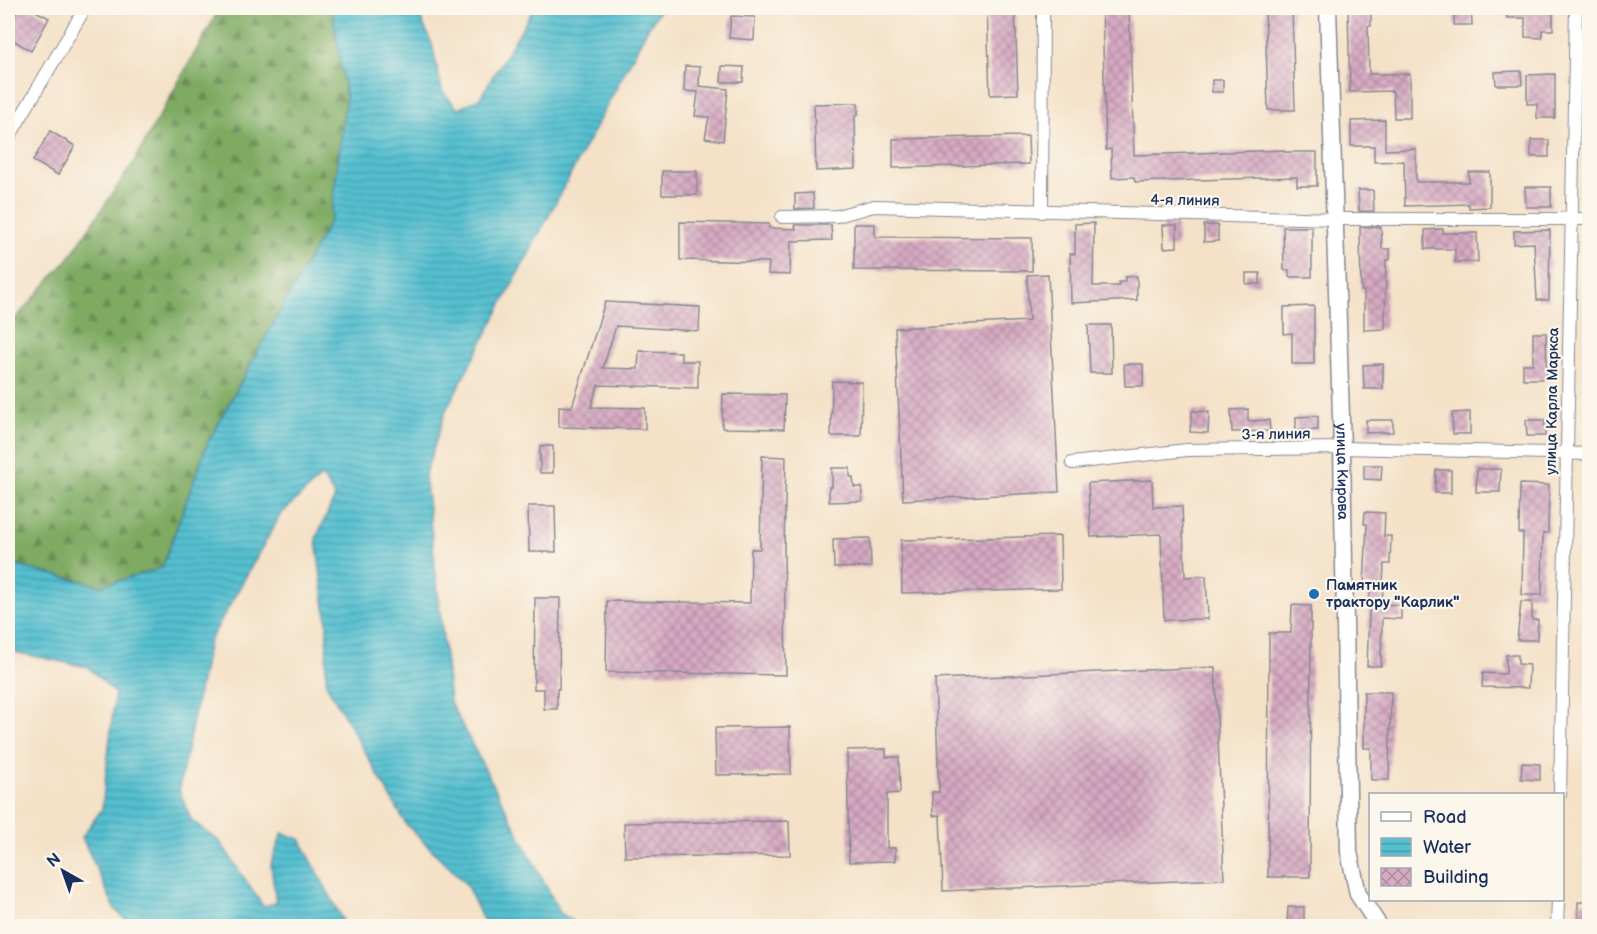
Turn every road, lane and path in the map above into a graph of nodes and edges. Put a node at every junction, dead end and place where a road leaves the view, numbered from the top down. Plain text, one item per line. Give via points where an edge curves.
1 (85, 8) edge
2 (1042, 8) edge
3 (1328, 8) edge
4 (1576, 8) edge
5 (8, 139) edge
6 (1042, 212) junction
7 (782, 216) dead end
8 (1336, 219) junction
9 (1571, 219) junction
10 (1590, 219) edge
11 (1342, 448) junction
12 (1566, 453) junction
13 (1590, 454) edge
14 (1072, 463) dead end
15 (1560, 793) edge
16 (1558, 901) edge
17 (1379, 927) edge
18 (1557, 927) edge

1 - 5 street
2 - 6 street
3 - 8 street, улица Кирова
4 - 9 street, улица Карла Маркса
6 - 7 street, 4-я линия via 874,206 837,216
6 - 8 street, 4-я линия
8 - 9 street, 4-я линия
8 - 11 street, улица Кирова
9 - 10 street, 4-я линия
9 - 12 street, улица Карла Маркса
11 - 12 street, 3-я линия
11 - 14 street, 3-я линия via 1187,450
11 - 17 street, улица Кирова via 1349,852 1358,894
12 - 13 street, 3-я линия
12 - 15 street, улица Карла Маркса
16 - 18 street

